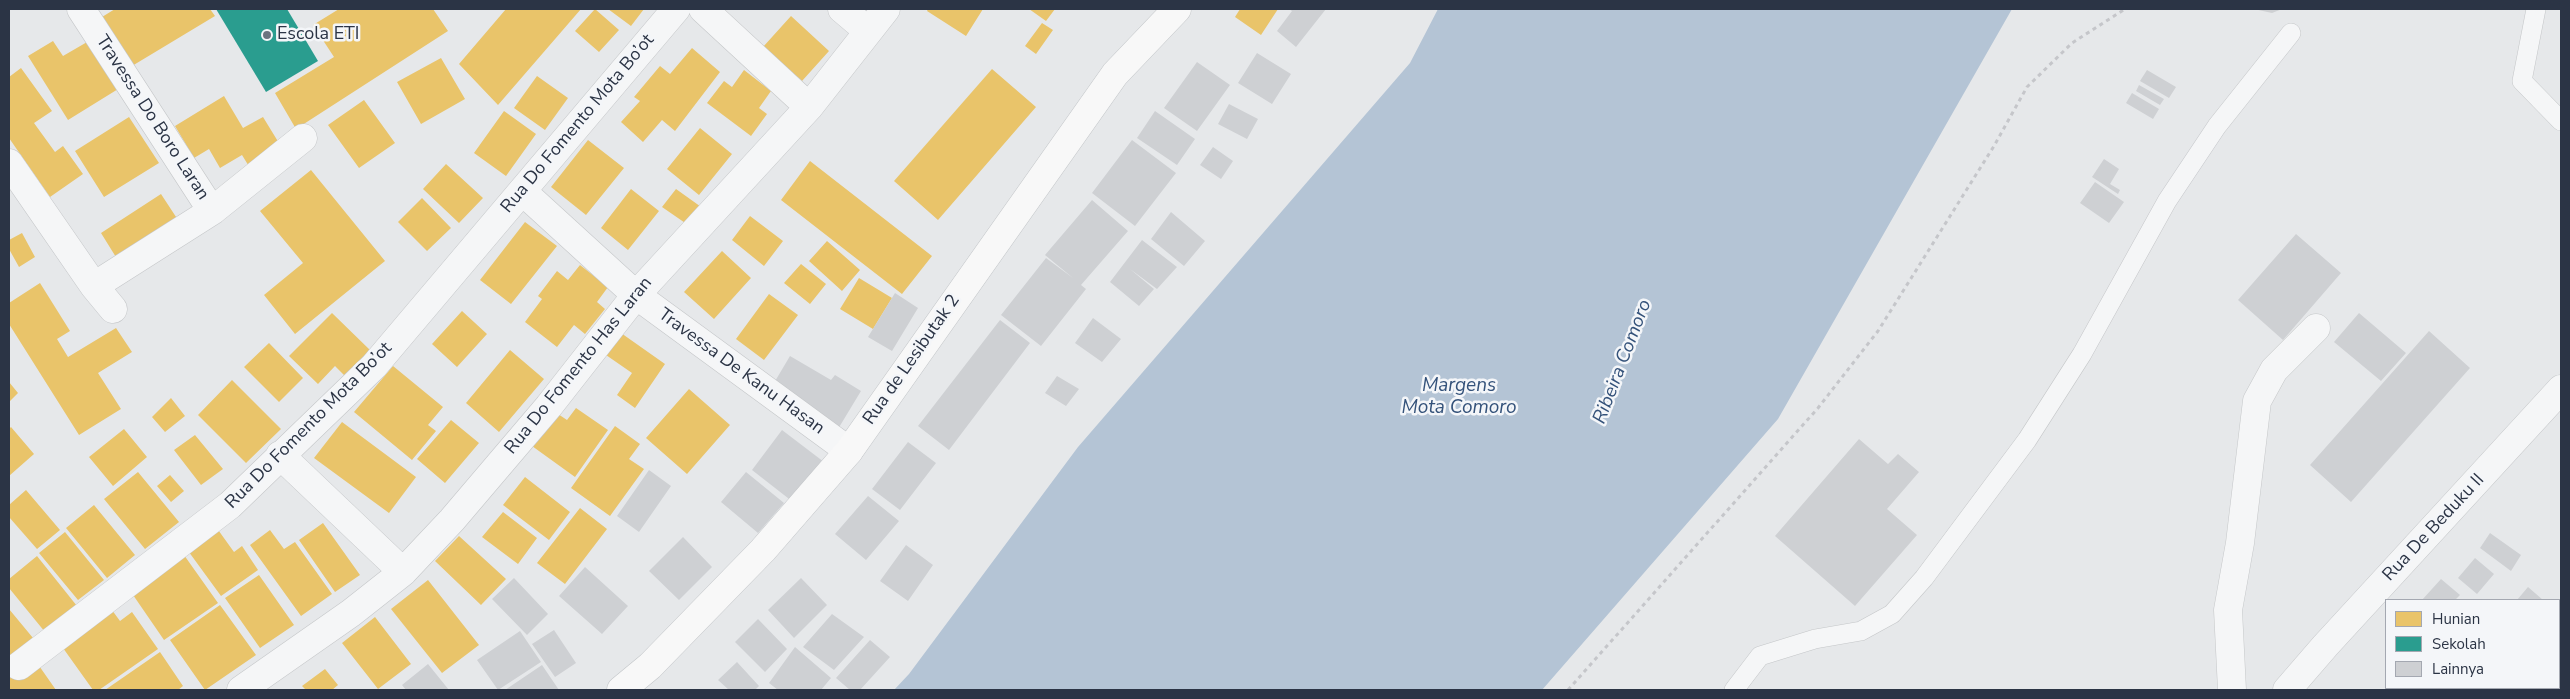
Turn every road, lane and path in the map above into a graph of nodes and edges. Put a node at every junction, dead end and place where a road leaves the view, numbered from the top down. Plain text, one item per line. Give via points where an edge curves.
1 (81, 9) edge
2 (676, 9) edge
3 (703, 9) edge
4 (842, 9) edge
5 (886, 9) edge
6 (1177, 9) edge
7 (2125, 9) edge
8 (2536, 9) edge
9 (868, 31) junction
10 (2291, 33) dead end
11 (809, 107) junction
12 (2561, 121) edge
13 (303, 138) dead end
14 (9, 163) edge
15 (522, 191) junction
16 (212, 211) junction
17 (94, 286) junction
18 (636, 295) junction
19 (113, 309) dead end
20 (2316, 328) dead end
21 (2561, 389) edge
22 (849, 451) junction
23 (280, 455) junction
24 (403, 572) junction
25 (19, 666) dead end
26 (241, 690) edge
27 (622, 690) edge
28 (1568, 690) edge
29 (1734, 690) edge
30 (2232, 690) edge
31 (2288, 690) edge

1 - 16 street, Travessa Do Boro Laran
2 - 15 street, Rua Do Fomento Mota Bo’ot
3 - 11 street
4 - 9 street
5 - 9 street, Rua Do Fomento Has Laran
6 - 22 main road, Rua de Lesibutak 2 via 1115,74
7 - 28 path via 2072,43 2027,87 1994,146 1872,338 1818,408
8 - 12 lane via 2522,81
9 - 11 street, Rua Do Fomento Has Laran
10 - 29 lane via 2217,126 2167,201 2082,354 2027,440 1924,578 1892,614 1861,631 1815,639 1760,656
11 - 18 street, Rua Do Fomento Has Laran
13 - 16 street
14 - 17 street
15 - 18 street, Travessa De Kanu Hasan
15 - 23 street, Rua Do Fomento Mota Bo’ot via 374,366
16 - 17 street, Travessa Do Boro Laran
17 - 19 street
18 - 22 street, Travessa De Kanu Hasan
18 - 24 street, Rua Do Fomento Has Laran via 549,406
20 - 30 street via 2274,370 2257,401 2240,543 2228,610
21 - 31 street, Rua De Beduku II
22 - 27 main road, Rua de Lesibutak 2 via 763,550 650,666
23 - 24 street
23 - 25 street, Rua Do Fomento Mota Bo’ot via 230,506
24 - 26 street, Rua Do Fomento Has Laran

